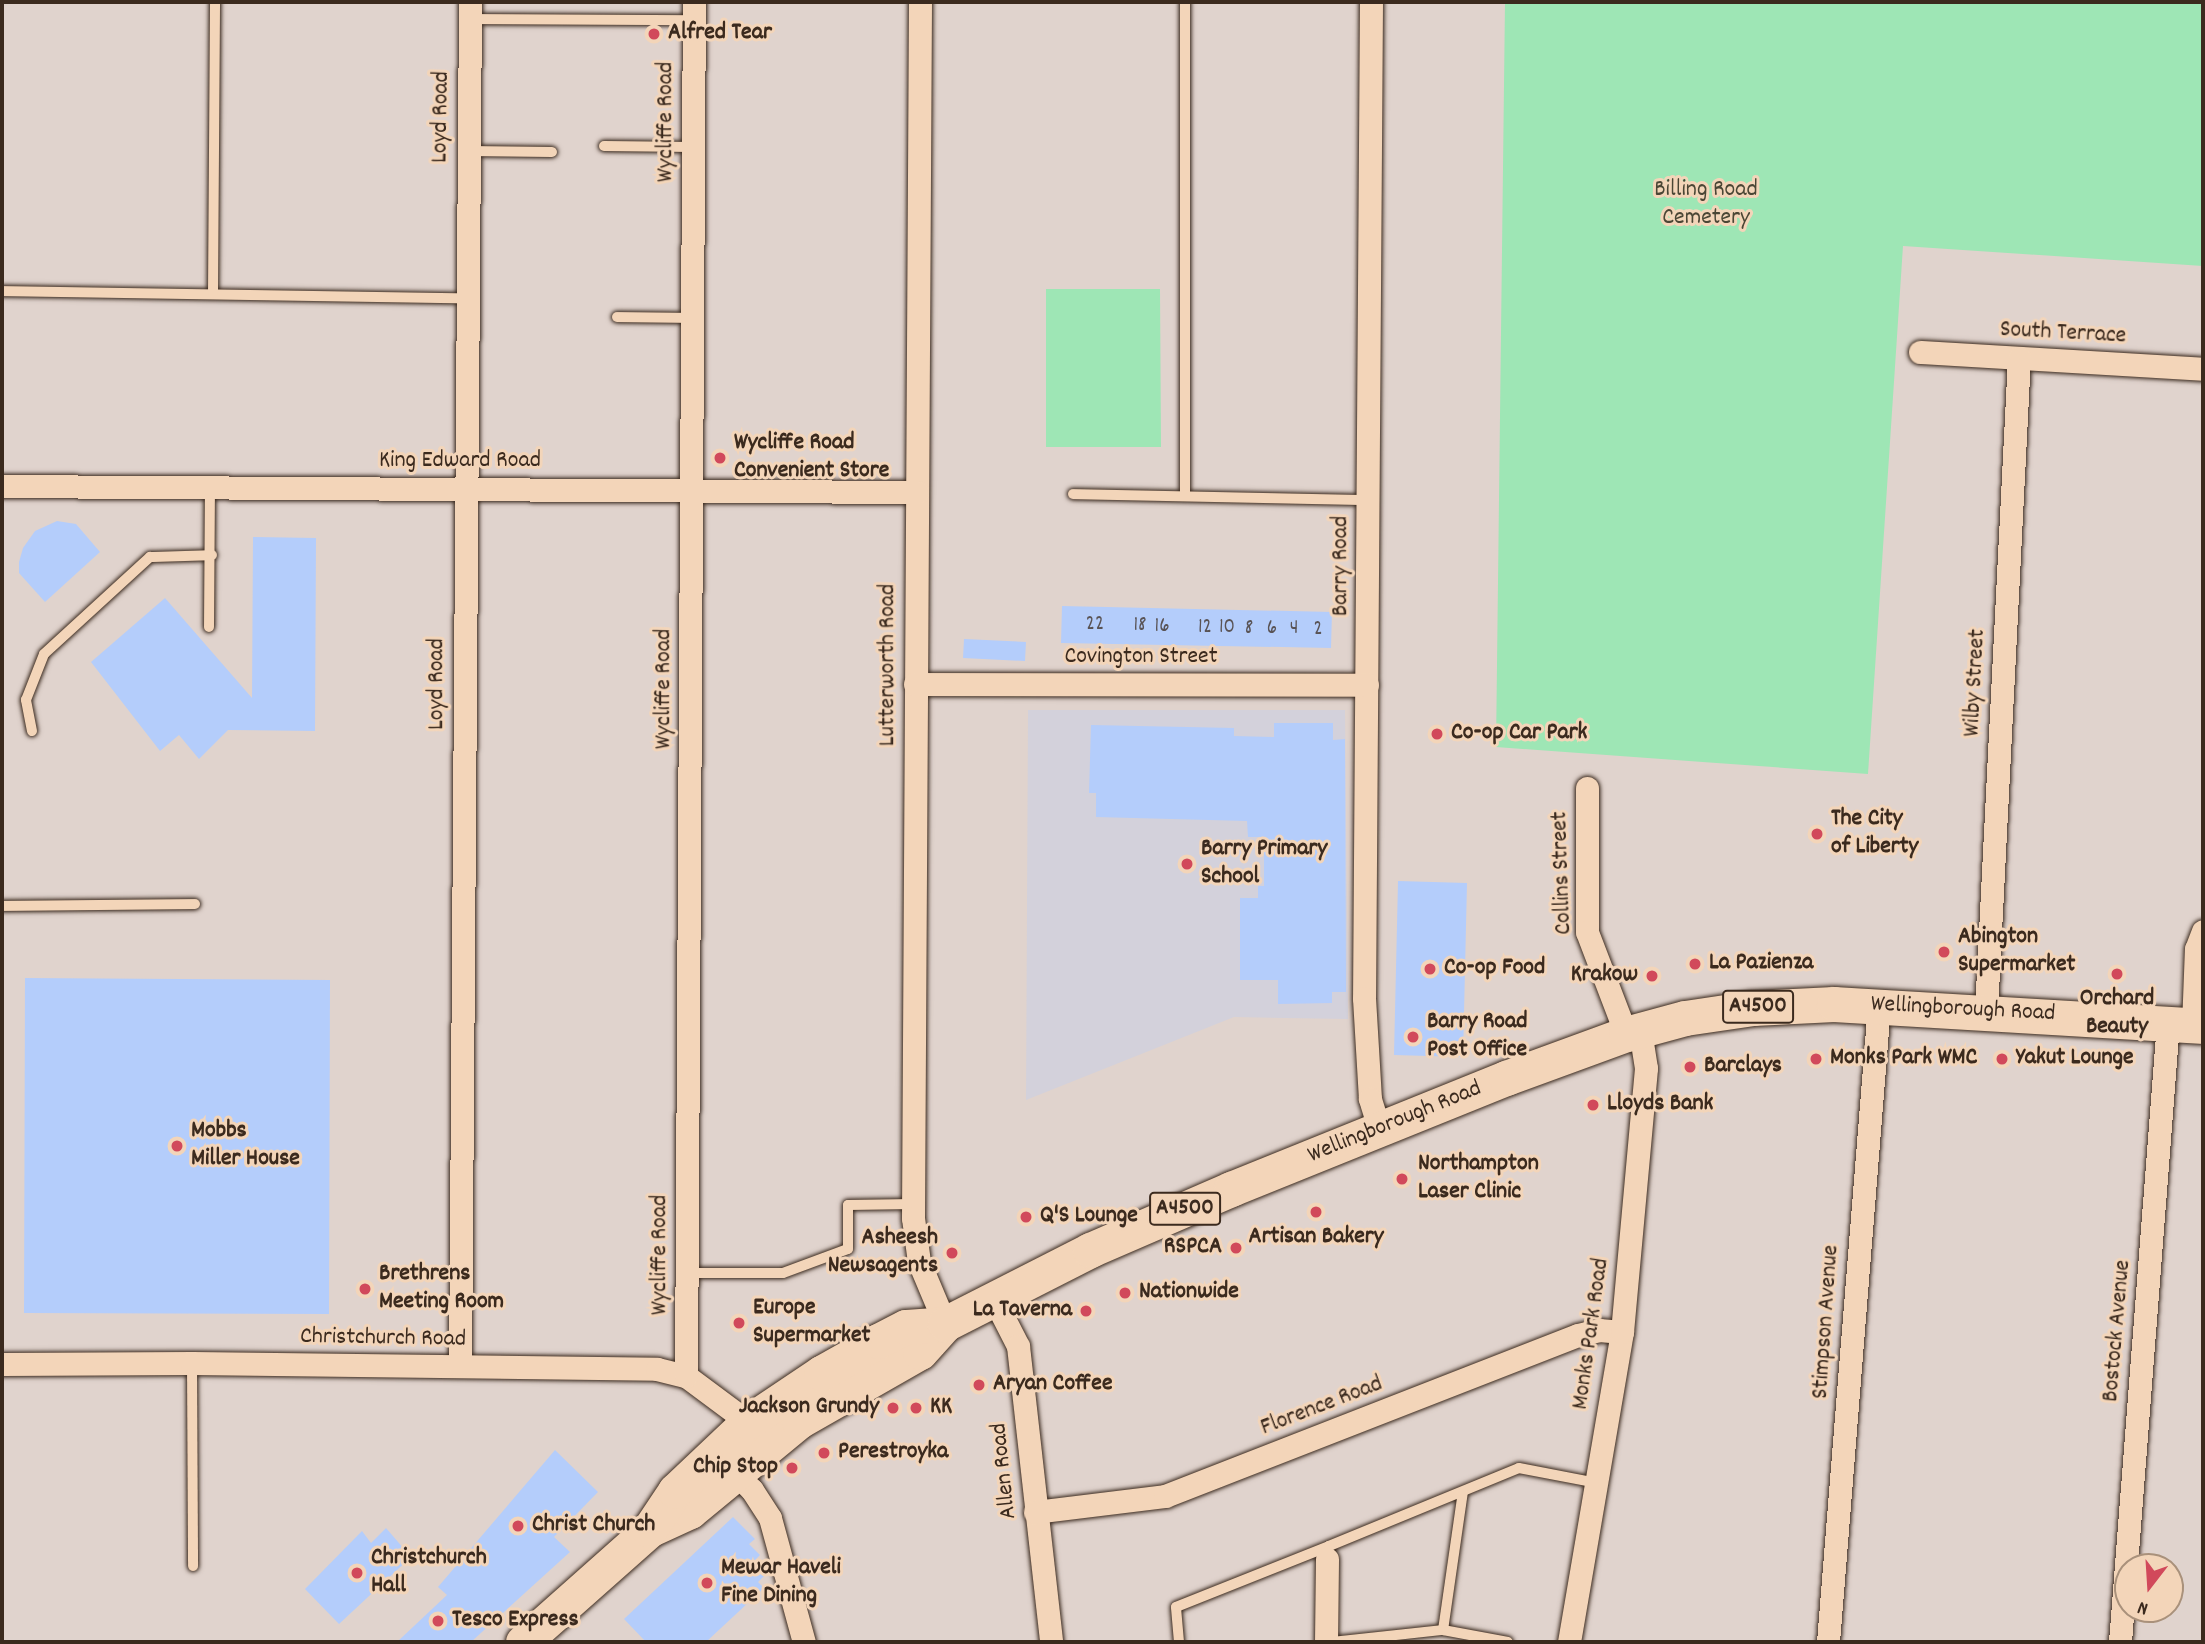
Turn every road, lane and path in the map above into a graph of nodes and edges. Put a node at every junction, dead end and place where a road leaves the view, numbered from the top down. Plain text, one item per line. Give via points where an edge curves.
1 (215, 2) edge
2 (920, 2) edge
3 (1185, 2) edge
4 (1371, 2) edge
5 (470, 10) edge
6 (694, 11) edge
7 (604, 146) dead end
8 (693, 147) junction
9 (468, 150) junction
10 (552, 152) dead end
11 (2, 291) edge
12 (213, 293) junction
13 (467, 299) junction
14 (617, 317) dead end
15 (692, 318) junction
16 (1920, 352) dead end
17 (2019, 358) junction
18 (2203, 369) edge
19 (2, 486) edge
20 (210, 486) junction
21 (466, 489) junction
22 (690, 489) junction
23 (917, 492) junction
24 (1073, 494) dead end
25 (1185, 495) junction
26 (1368, 500) junction
27 (212, 555) junction
28 (209, 628) dead end
29 (915, 684) junction
30 (1367, 685) junction
31 (32, 731) dead end
32 (1587, 788) dead end
33 (195, 904) dead end
34 (2, 905) edge
35 (2203, 931) edge
36 (1879, 1005) junction
37 (1986, 1011) junction
38 (2188, 1025) edge
39 (1633, 1032) junction
40 (1379, 1129) junction
41 (913, 1204) junction
42 (687, 1273) junction
43 (994, 1298) junction
44 (944, 1324) junction
45 (1622, 1332) junction
46 (192, 1363) junction
47 (2, 1364) edge
48 (460, 1366) junction
49 (686, 1376) junction
50 (748, 1422) junction
51 (799, 1422) junction
52 (737, 1475) junction
53 (1597, 1483) junction
54 (1463, 1492) junction
55 (1035, 1512) junction
56 (649, 1530) junction
57 (1328, 1553) junction
58 (193, 1566) dead end
59 (1443, 1630) junction
60 (523, 1642) edge
61 (804, 1642) edge
62 (1051, 1642) edge
63 (1179, 1642) edge
64 (1326, 1642) edge
65 (1332, 1642) edge
66 (1508, 1642) edge
67 (1569, 1642) edge
68 (1828, 1642) edge
69 (2120, 1642) edge

1 - 12 lane
2 - 23 street, Lutterworth Road
3 - 25 lane
4 - 26 street, Barry Road
5 - 6 lane
5 - 9 street, Loyd Road
6 - 8 street, Wycliffe Road
7 - 8 lane
8 - 15 street, Wycliffe Road
9 - 10 lane
9 - 13 street, Loyd Road
11 - 12 lane
12 - 13 lane
13 - 21 street, Loyd Road
14 - 15 lane
15 - 22 street, Wycliffe Road
16 - 17 street, South Terrace
17 - 18 street, South Terrace
17 - 37 street, Wilby Street
19 - 20 street, King Edward Road
20 - 21 street, King Edward Road
20 - 27 lane
21 - 22 street, King Edward Road
21 - 48 street, Loyd Road
22 - 23 street, King Edward Road
22 - 42 street, Wycliffe Road
23 - 29 street, Lutterworth Road
24 - 25 lane
25 - 26 lane
26 - 30 street, Barry Road
27 - 28 lane
27 - 31 lane via 150,557 44,654 26,700
29 - 30 street, Covington Street
29 - 41 street, Lutterworth Road
30 - 40 street, Barry Road via 1364,998 1371,1105
32 - 39 street, Collins Street via 1587,932
33 - 34 lane
35 - 38 street, Bostock Avenue via 2196,950
36 - 37 main road, Wellingborough Road / A4500
36 - 39 main road, Wellingborough Road / A4500 via 1753,1008 1685,1018
36 - 68 street, Stimpson Avenue
37 - 38 main road, Wellingborough Road / A4500
38 - 69 street, Bostock Avenue
39 - 40 main road, Wellingborough Road / A4500
39 - 45 street, Monks Park Road via 1646,1068
40 - 43 main road, Wellingborough Road / A4500 via 1090,1250
41 - 42 lane via 848,1205 848,1249 783,1273
41 - 44 street, Lutterworth Road via 919,1262
42 - 49 street, Wycliffe Road
43 - 44 main road, Wellingborough Road / A4500
43 - 55 street, Allen Road via 1018,1346
44 - 50 main road, Wellingborough Road / A4500 via 906,1327 878,1341
44 - 51 main road, Wellingborough Road / A4500 via 920,1352
45 - 53 street, Monks Park Road
45 - 55 street, Florence Road via 1599,1330 1577,1335 1165,1496
46 - 47 street, Christchurch Road
46 - 48 street, Christchurch Road
46 - 58 lane
48 - 49 street, Christchurch Road via 657,1369
49 - 50 street, Christchurch Road
50 - 51 main road, Wellingborough Road / A4500 via 771,1426
50 - 56 main road, Wellingborough Road / A4500 via 675,1491
51 - 52 main road, Wellingborough Road / A4500
52 - 56 main road, Wellingborough Road / A4500 via 690,1511
52 - 61 street via 770,1518
53 - 54 lane via 1519,1468
53 - 67 street, Monks Park Road
54 - 57 lane
54 - 59 lane
55 - 62 street, Allen Road
56 - 60 main road, Wellingborough Road / A4500
57 - 63 lane via 1176,1607
57 - 64 street
59 - 65 lane
59 - 66 lane

